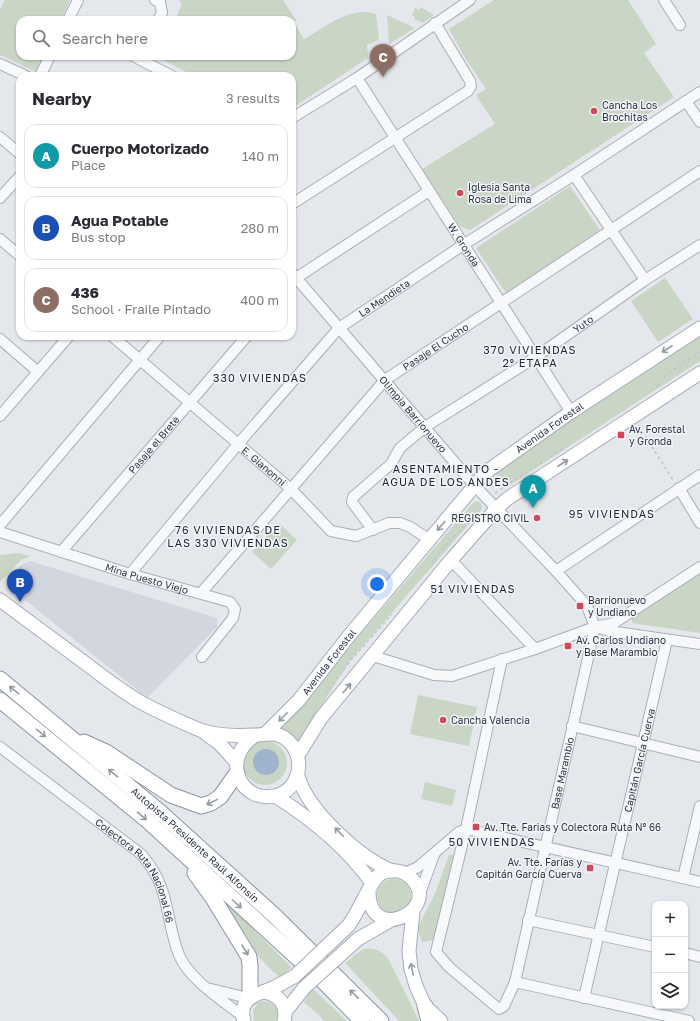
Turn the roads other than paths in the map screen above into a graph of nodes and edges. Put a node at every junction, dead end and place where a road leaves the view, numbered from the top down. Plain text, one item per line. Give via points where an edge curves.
1 (78, 0) edge
2 (155, 0) edge
3 (470, 0) edge
4 (664, 0) edge
5 (70, 16) edge
6 (160, 16) edge
7 (435, 23) junction
8 (680, 25) dead end
9 (48, 60) edge
10 (143, 60) edge
11 (0, 64) edge
12 (17, 72) edge
13 (42, 72) edge
14 (165, 72) edge
15 (357, 78) junction
16 (700, 92) edge
17 (686, 101) junction
18 (296, 116) edge
19 (700, 122) edge
20 (0, 137) edge
21 (395, 138) junction
22 (16, 151) edge
23 (700, 171) edge
24 (574, 175) junction
25 (16, 180) edge
26 (429, 191) junction
27 (0, 198) edge
28 (296, 201) edge
29 (610, 230) junction
30 (0, 239) edge
31 (700, 244) edge
32 (463, 245) junction
33 (16, 253) edge
34 (296, 276) edge
35 (645, 280) junction
36 (296, 281) edge
37 (500, 304) junction
38 (339, 328) junction
39 (700, 328) edge
40 (0, 339) edge
41 (65, 340) edge
42 (117, 340) edge
43 (157, 340) edge
44 (244, 340) edge
45 (536, 357) junction
46 (140, 359) junction
47 (37, 371) junction
48 (700, 373) edge
49 (385, 380) junction
50 (190, 403) junction
51 (571, 412) junction
52 (0, 416) edge
53 (425, 428) junction
54 (239, 443) junction
55 (700, 475) edge
56 (475, 486) junction
57 (678, 488) junction
58 (291, 489) junction
59 (496, 509) junction
60 (700, 523) edge
61 (0, 525) edge
62 (373, 530) junction
63 (0, 532) edge
64 (430, 540) junction
65 (60, 552) junction
66 (451, 560) junction
67 (700, 567) edge
68 (556, 571) junction
69 (130, 574) junction
70 (201, 593) junction
71 (0, 600) edge
72 (595, 627) junction
73 (667, 640) junction
74 (700, 644) edge
75 (535, 649) junction
76 (202, 656) dead end
77 (373, 656) junction
78 (502, 660) junction
79 (0, 679) edge
80 (0, 700) edge
81 (572, 726) junction
82 (202, 730) junction
83 (62, 731) junction
84 (261, 734) junction
85 (643, 743) junction
86 (0, 746) edge
87 (298, 755) junction
88 (700, 757) edge
89 (237, 768) junction
90 (298, 776) junction
91 (275, 796) junction
92 (700, 806) edge
93 (466, 829) junction
94 (545, 846) junction
95 (176, 848) junction
96 (434, 855) junction
97 (615, 862) junction
98 (398, 872) junction
99 (683, 878) junction
100 (700, 882) edge
101 (371, 887) junction
102 (419, 896) junction
103 (413, 911) junction
104 (391, 920) junction
105 (528, 920) junction
106 (598, 934) junction
107 (652, 946) edge
108 (688, 954) edge
109 (700, 957) edge
110 (515, 982) junction
111 (209, 988) junction
112 (254, 996) junction
113 (584, 998) junction
114 (425, 1006) junction
115 (285, 1016) edge
116 (243, 1019) edge
117 (362, 1021) edge
118 (381, 1021) edge
119 (430, 1021) edge
120 (442, 1021) edge
121 (689, 1021) edge

1 - 5 street
2 - 6 street via 160,2
3 - 7 street
4 - 8 street
7 - 15 street
7 - 21 street via 471,86 468,91
9 - 13 street
10 - 14 street
11 - 12 street
15 - 18 street
15 - 21 street, W. Gronda
16 - 17 street, La Mendieta
17 - 19 street
17 - 24 street, La Mendieta
20 - 22 street
21 - 26 street, W. Gronda
21 - 28 street
23 - 29 street, Pasaje El Cucho
24 - 29 street
24 - 32 street, La Mendieta
25 - 27 street
26 - 32 street, W. Gronda
26 - 34 street
29 - 35 street
29 - 37 street, Pasaje El Cucho
30 - 33 street
31 - 35 street, Yuto
32 - 37 street, W. Gronda
32 - 38 street, La Mendieta
35 - 45 street, Yuto
36 - 38 street, Olimpia Barrionuevo
37 - 45 street, W. Gronda
37 - 49 street, Pasaje El Cucho
38 - 49 street, Olimpia Barrionuevo
38 - 54 street, La Mendieta
39 -> 51 main road, Avenida Forestal
40 - 47 street
41 - 47 street
42 - 46 street, E. Gianonni
43 - 46 street
44 - 50 street, Pasaje el Brete
45 - 51 street, W. Gronda
45 - 53 street, Yuto
46 - 50 street, E. Gianonni
46 - 61 street
47 - 52 street
59 -> 48 main road via 507,499
49 - 53 street, Olimpia Barrionuevo
49 - 58 street, Pasaje El Cucho
50 - 54 street, E. Gianonni
50 - 65 street, Pasaje el Brete
51 - 56 main road, Avenida Forestal via 486,472
53 - 56 street, Olimpia Barrionuevo
53 - 62 street, Yuto via 400,448 391,464 353,497 352,502
54 - 58 street, E. Gianonni
54 - 69 street, La Mendieta
55 - 57 street
56 - 59 street, Olimpia Barrionuevo
56 -> 64 main road, Avenida Forestal
57 - 60 street
57 - 68 street
58 - 62 street, E. Gianonni via 331,531 356,536
58 - 70 street, Pasaje El Cucho
59 - 66 main road
59 - 68 street, Olimpia Barrionuevo
62 - 64 street, E. Gianonni via 389,523 400,523
63 - 65 street, Mina Puesto Viejo
64 -> 84 main road, Avenida Forestal via 299,700
65 - 69 street, Mina Puesto Viejo
66 - 75 street
66 - 77 main road
67 - 72 street via 621,619
68 - 72 street, Olimpia Barrionuevo via 587,606
69 - 70 street, Mina Puesto Viejo
70 - 76 street, Mina Puesto Viejo via 230,602 235,609 233,618
71 - 82 main road via 133,697
72 - 73 street
72 - 75 street
72 - 81 street, Base Marambio
73 - 74 street
73 - 85 street, Capitán García Cuerva
75 - 78 street
77 - 78 street via 434,675 452,676
87 -> 77 main road via 321,718
78 - 93 street
83 -> 79 highway, Autopista Presidente Raúl Alfonsín
80 -> 95 highway, Autopista Presidente Raúl Alfonsín via 118,796
81 - 85 street
81 - 94 street, Base Marambio
82 - 84 main road via 227,735
82 - 89 main road via 220,744
89 -> 83 highway via 220,797 201,806 171,795 106,752
118 -> 83 highway, Autopista Presidente Raúl Alfonsín via 270,912 160,812
84 - 87 main road via 276,734 286,739 294,746
84 - 89 main road via 247,741 240,749
85 - 88 street
85 - 97 street, Capitán García Cuerva
86 - 111 street, Colectora Ruta Nacional 66 via 142,854 161,888 179,955 187,969
87 - 90 main road
89 - 91 main road via 245,787 254,793
90 - 91 main road via 284,792
98 -> 90 main road via 371,860 350,844 313,806 301,787
91 - 101 main road via 310,818 357,863
92 - 99 street
93 - 94 street
93 - 96 street via 459,832
93 - 110 street, Base Marambio via 436,952 449,967 499,1009 504,1006
94 - 97 street
94 - 105 street, Base Marambio
95 -> 112 highway via 213,898 249,957
95 -> 117 highway, Autopista Presidente Raúl Alfonsín via 326,984
96 - 98 street via 418,867
96 - 102 street
97 - 99 street
97 - 106 street, Capitán García Cuerva
98 - 101 main road via 378,876
98 - 102 main road via 414,881
99 - 100 street
101 - 104 main road via 369,899 376,913
101 - 112 main road, bridge via 357,915 348,926 296,976
102 - 103 main road
103 - 104 main road via 399,919
114 -> 103 main road via 411,967 409,951
104 - 115 main road, bridge via 358,939 304,988
105 - 106 street
105 - 110 street, Base Marambio
106 - 107 street
106 - 113 street, Capitán García Cuerva
108 - 109 street
110 - 113 street
111 - 112 street
111 - 116 street, Colectora Ruta Nacional 66
112 - 115 main road via 277,996 282,1001
112 - 116 main road via 243,1009
113 - 121 street
114 - 119 highway
114 - 120 main road

